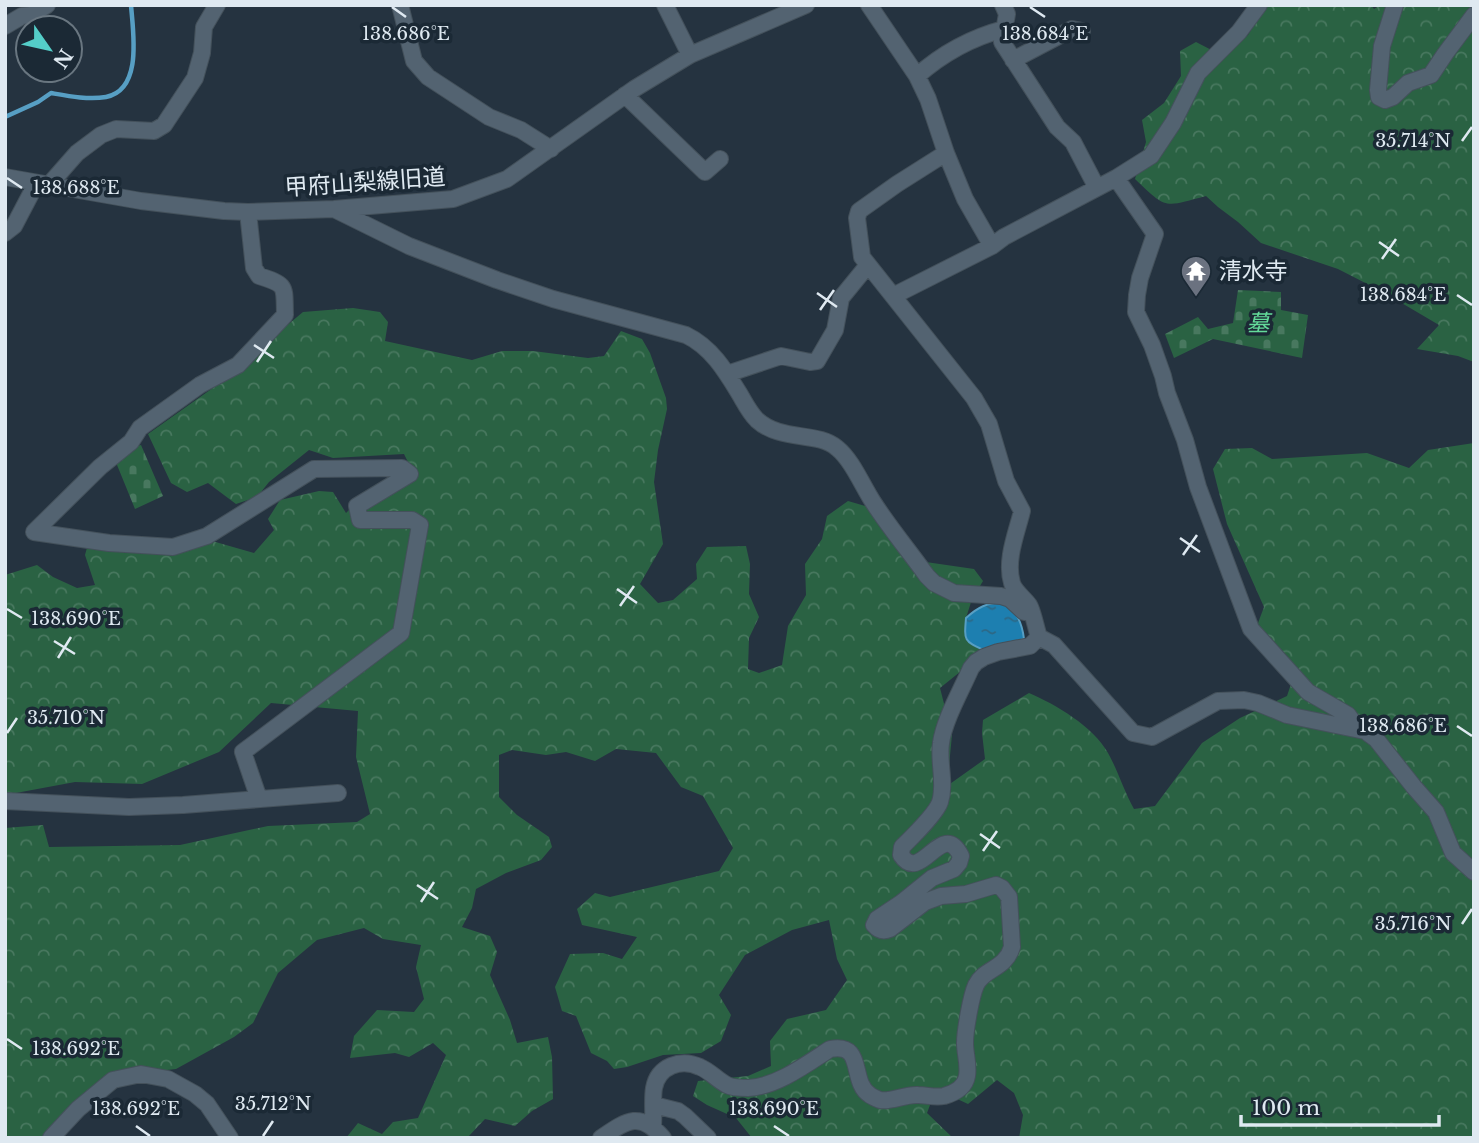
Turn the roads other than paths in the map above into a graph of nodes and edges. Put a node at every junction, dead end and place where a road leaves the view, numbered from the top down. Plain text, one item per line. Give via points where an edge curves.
1 (47, 5) edge
2 (217, 5) edge
3 (400, 5) edge
4 (665, 5) edge
5 (806, 5) edge
6 (869, 5) edge
7 (1003, 5) edge
8 (1259, 5) edge
9 (1395, 5) edge
10 (1474, 15) edge
11 (5, 26) edge
12 (1004, 29) junction
13 (1082, 31) dead end
14 (690, 55) junction
15 (1013, 60) junction
16 (916, 76) junction
17 (625, 95) junction
18 (551, 149) junction
19 (946, 153) junction
20 (720, 159) dead end
21 (5, 177) edge
22 (1116, 178) junction
23 (42, 185) junction
24 (1097, 188) junction
25 (334, 209) junction
26 (248, 212) junction
27 (5, 233) edge
28 (992, 246) junction
29 (868, 265) junction
30 (893, 296) junction
31 (727, 374) junction
32 (1012, 585) junction
33 (986, 595) junction
34 (1033, 621) junction
35 (1039, 637) junction
36 (1358, 729) junction
37 (338, 793) dead end
38 (259, 799) junction
39 (5, 801) edge
40 (1474, 872) edge
41 (654, 1105) junction
42 (658, 1132) edge
43 (51, 1138) edge
44 (230, 1138) edge
45 (601, 1138) edge
46 (708, 1138) edge

1 - 11 street
2 - 23 street via 205,27 195,78 164,125 154,131 116,128 101,135
3 - 18 street via 414,61 428,77 489,117
4 - 14 street
5 - 14 street, 甲府山梨線旧道
6 - 16 street
7 - 12 street via 1007,14
8 - 22 street via 1198,73 1151,156
9 - 10 street via 1382,46 1378,89 1385,100 1408,83 1432,75
12 - 15 street via 1002,42
12 - 16 street via 954,48
13 - 15 street via 1072,29
14 - 17 street, 甲府山梨線旧道
15 - 24 street via 1057,127 1073,142
16 - 19 street
17 - 18 street, 甲府山梨線旧道
17 - 20 street via 705,172
18 - 25 street, 甲府山梨線旧道 via 507,179 453,200
19 - 28 street
19 - 29 street via 859,211 862,257
21 - 23 street, 甲府山梨線旧道
22 - 24 street
22 - 36 street via 1155,234 1140,278 1136,312 1152,345 1251,629 1308,692 1348,715
23 - 26 street, 甲府山梨線旧道
23 - 27 street
24 - 28 street
25 - 26 street, 甲府山梨線旧道
25 - 31 street via 409,246 497,280 698,340
26 - 38 street via 254,268 259,276 284,288 285,315 238,365 200,385 140,428 131,442 34,532 173,547 207,536 314,469 402,468 410,474 357,506 360,520 412,520 419,525 401,633 243,752
28 - 30 street
29 - 30 street
29 - 31 street via 841,298 835,330 817,361 781,356
30 - 32 street via 974,398 989,425 1006,481 1022,511 1010,566
31 - 33 street via 761,423 837,448 934,583 954,593
32 - 33 street via 990,588
32 - 34 street via 1031,608
33 - 34 street via 1010,599
34 - 35 street
35 - 36 street via 1054,645 1133,733 1152,737 1228,700 1258,703 1287,715
35 - 41 street via 1030,646 984,657 971,668 941,740 940,801 902,847 901,855 910,864 917,863 947,843 958,850 959,863 932,878 874,925 883,931 890,929 925,902 941,896 996,885 1009,897 1012,947 1003,964 976,986 966,1030 967,1077 962,1087 944,1096 879,1100 864,1091 851,1053 837,1048 755,1088 732,1087 688,1063 670,1066 658,1076
36 - 40 street via 1376,739 1436,813 1453,853
37 - 38 street
38 - 39 street via 129,807
41 - 42 street
41 - 46 street via 678,1111
42 - 45 street via 633,1120
43 - 44 street via 113,1080 141,1074 168,1079 195,1094

